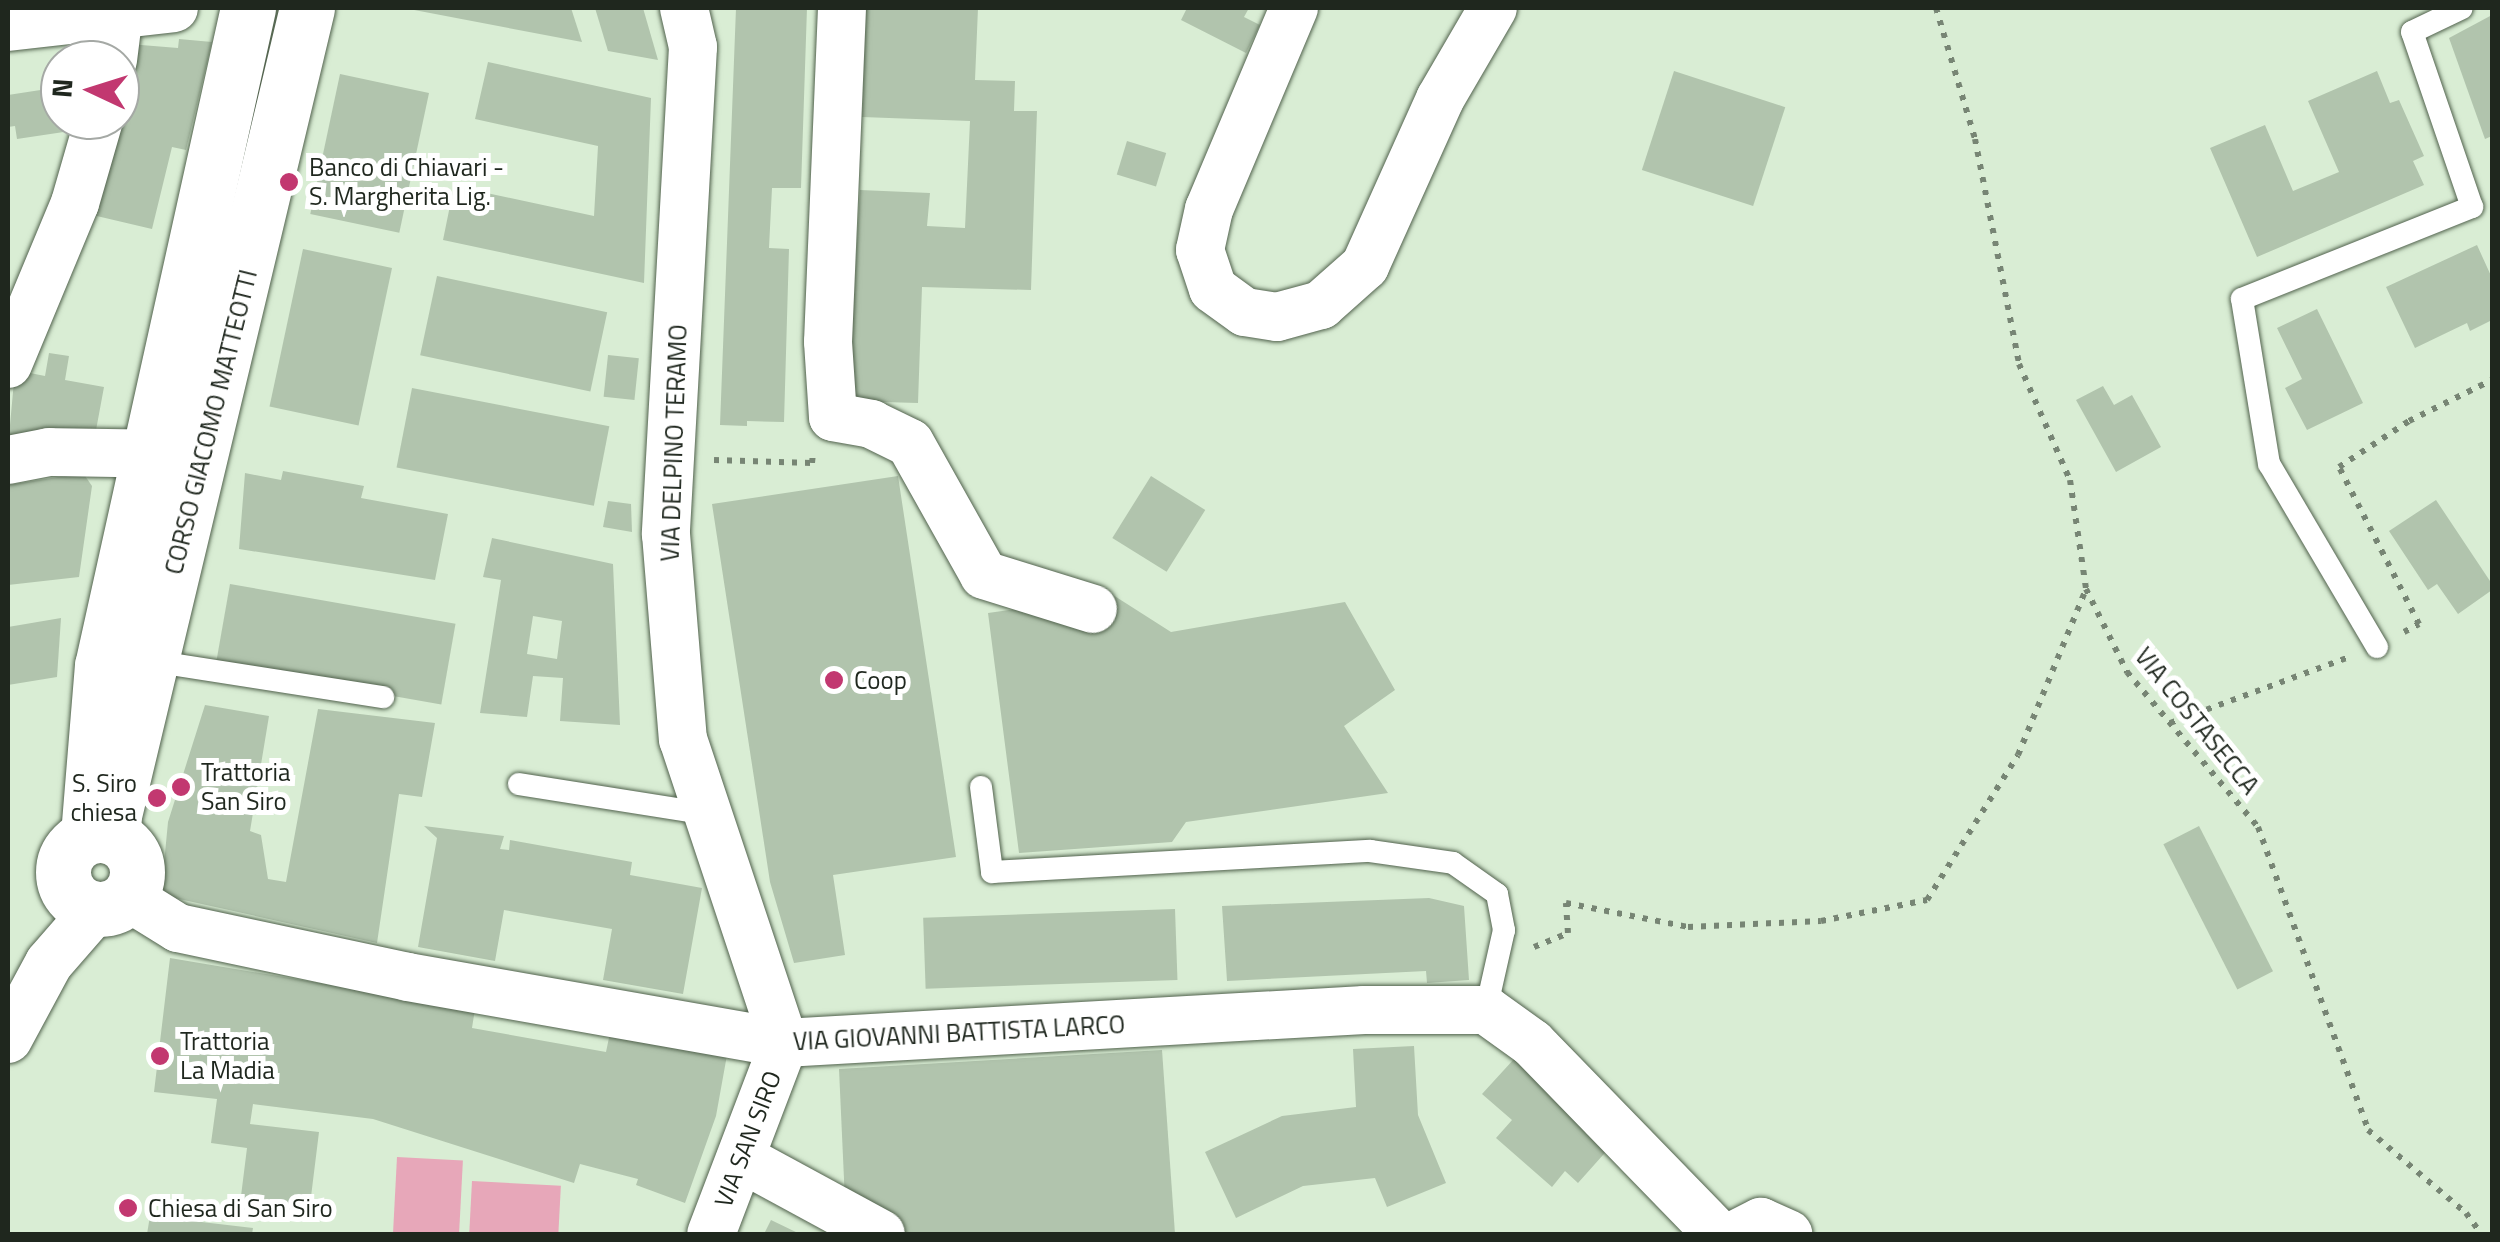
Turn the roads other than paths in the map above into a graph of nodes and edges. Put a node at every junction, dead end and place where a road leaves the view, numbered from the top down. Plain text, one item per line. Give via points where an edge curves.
1 (174, 8) edge
2 (248, 8) edge
3 (307, 8) edge
4 (684, 8) edge
5 (842, 8) edge
6 (1294, 8) edge
7 (1493, 8) edge
8 (2462, 8) edge
9 (120, 12) junction
10 (8, 27) edge
11 (115, 40) edge
12 (93, 140) edge
13 (8, 364) edge
14 (176, 454) junction
15 (8, 460) edge
16 (1093, 610) dead end
17 (2376, 647) road end
18 (151, 667) junction
19 (382, 697) dead end
20 (307, 699) dead end
21 (519, 784) dead end
22 (981, 787) dead end
23 (709, 814) junction
24 (99, 836) junction
25 (101, 903) junction
26 (8, 988) edge
27 (1494, 1016) junction
28 (8, 1039) edge
29 (784, 1043) junction
30 (741, 1158) junction
31 (711, 1234) edge
32 (881, 1234) edge
33 (1718, 1234) edge
34 (1738, 1234) edge
35 (1788, 1234) edge

1 - 9 street
2 - 14 street, CORSO GIACOMO MATTEOTTI
3 - 14 street, CORSO GIACOMO MATTEOTTI
4 - 23 street, VIA DELPINO TERAMO via 693,48 666,534 684,739
5 - 16 street via 833,417 871,424 910,443 984,575
6 - 7 street via 1209,209 1200,250 1212,289 1245,312 1276,317 1321,305 1365,266 1440,99
8 - 17 lane via 2412,32 2472,207 2242,299 2270,464
9 - 10 street
9 - 11 street
12 - 13 street via 75,203
14 - 15 street via 49,452
14 - 18 street, CORSO GIACOMO MATTEOTTI
14 - 24 street, CORSO GIACOMO MATTEOTTI via 102,666 92,736
18 - 19 lane
18 - 20 lane
18 - 24 street, CORSO GIACOMO MATTEOTTI
21 - 23 lane
22 - 27 lane via 992,872 1370,852 1453,863 1497,894 1504,930
23 - 29 street, VIA DELPINO TERAMO
24 - 25 street via 135,857 135,887
25 - 26 street
25 - 28 street via 49,963
25 - 29 street, VIA GIOVANNI BATTISTA LARCO via 178,928 408,977
27 - 29 street, VIA GIOVANNI BATTISTA LARCO via 1364,1010
27 - 33 street via 1532,1043
29 - 30 street, VIA SAN SIRO
30 - 31 street, VIA SAN SIRO
30 - 32 street
34 - 35 street via 1761,1222

